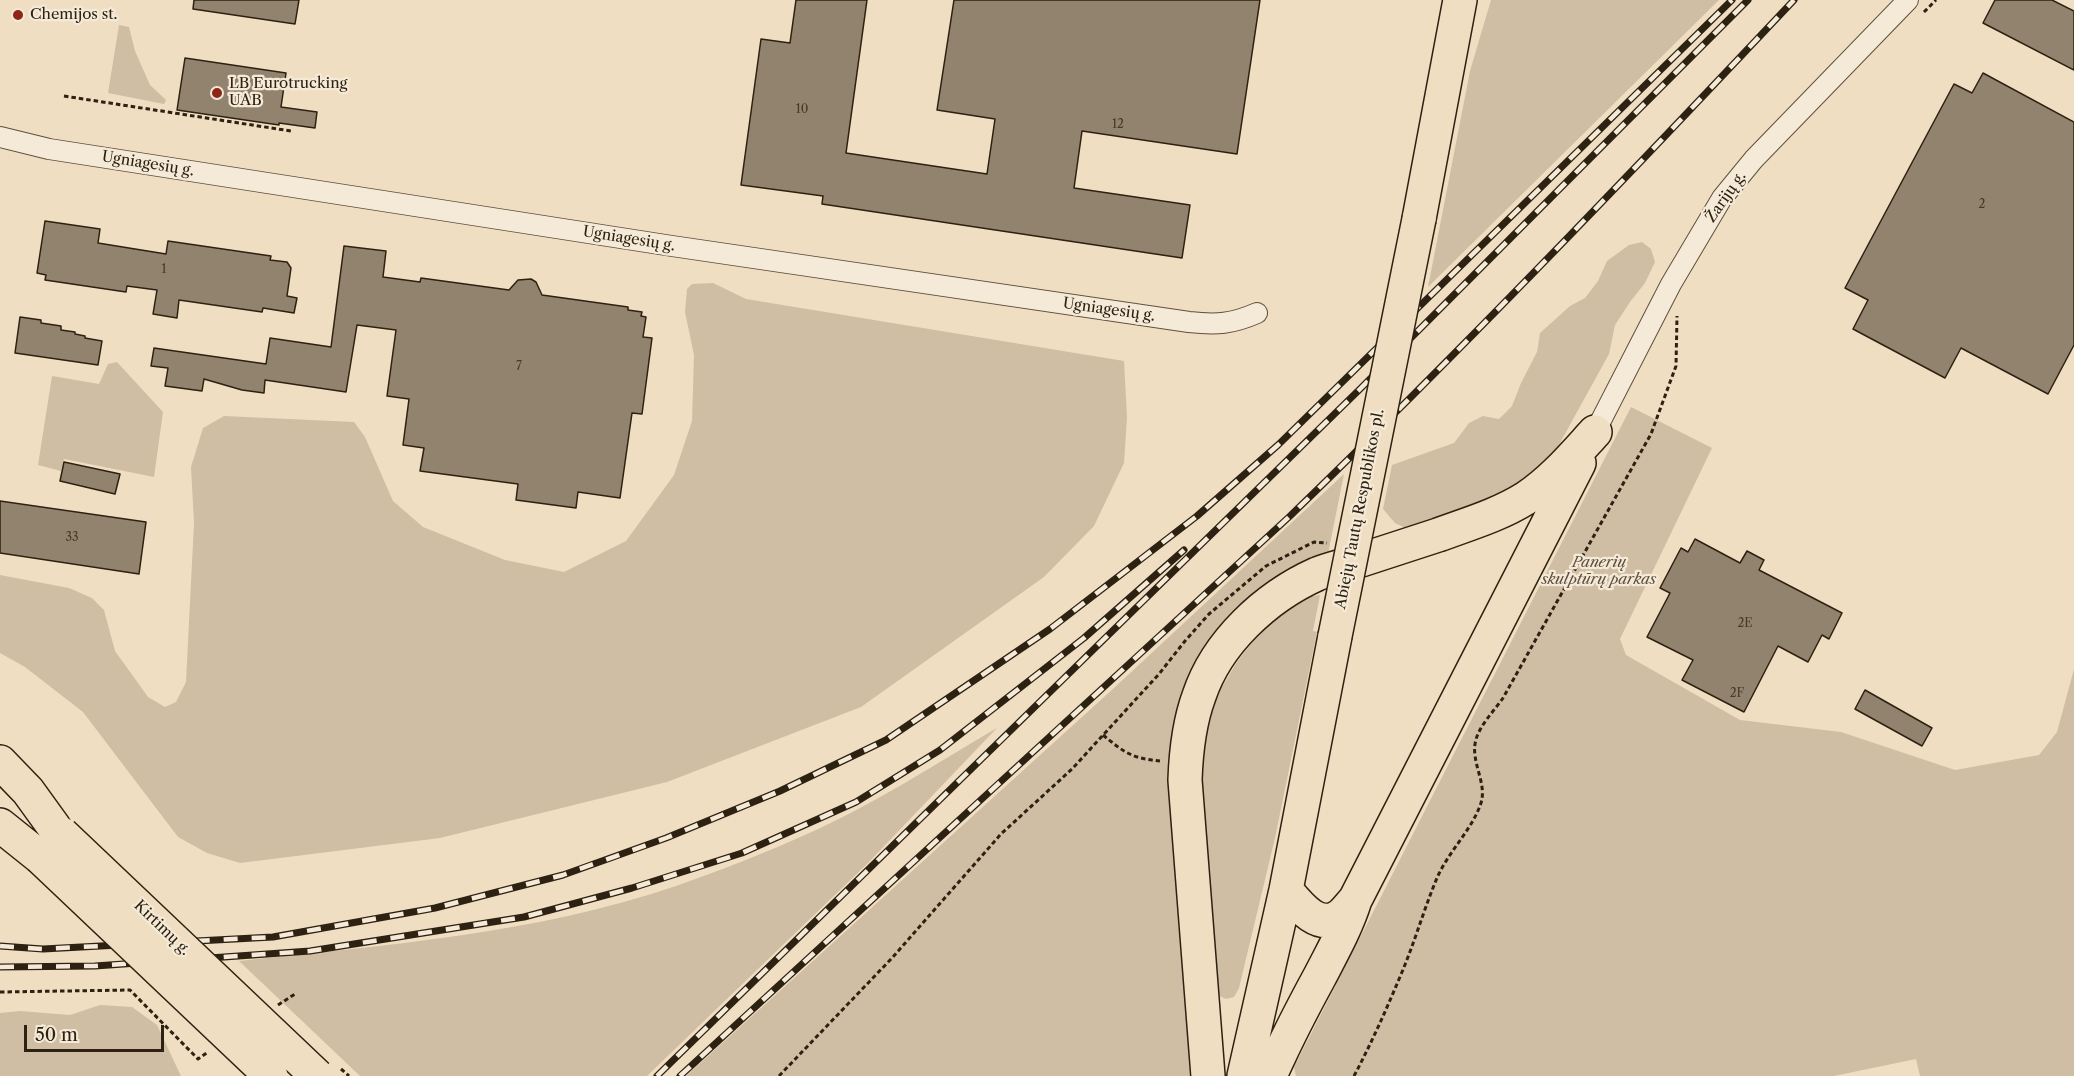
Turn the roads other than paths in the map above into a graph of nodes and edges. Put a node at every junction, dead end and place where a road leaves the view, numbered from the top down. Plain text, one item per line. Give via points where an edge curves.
1 (1908, 0) edge
2 (1462, 2) edge
3 (0, 137) edge
4 (1257, 313) dead end
5 (1595, 432) junction
6 (1488, 517) junction
7 (1530, 556) junction
8 (0, 762) edge
9 (0, 788) edge
10 (0, 825) edge
11 (58, 830) junction
12 (1286, 890) junction
13 (1355, 900) junction
14 (1257, 1017) junction
15 (271, 1076) edge
16 (317, 1076) edge
17 (1208, 1076) edge
18 (1244, 1076) edge
19 (1257, 1076) edge
20 (1270, 1076) edge

1 - 5 street, Žarijų g. via 1754,159 1722,198 1671,284
2 - 12 highway, Abiejų Tautų Respublikos pl., bridge
3 - 4 street, Ugniagesių g. via 49,149 650,243 1189,322 1216,325 1237,322
5 - 6 highway via 1548,481 1524,499
5 - 7 highway
6 - 7 highway via 1518,524 1526,533
6 - 17 highway via 1318,574 1288,589 1266,605 1226,647 1210,672 1200,693 1186,747 1186,792
7 - 13 highway
8 - 11 highway
9 - 11 highway, Kirtimų g.
10 - 15 highway, bridge via 40,857
11 - 16 highway, Kirtimų g., bridge
12 - 13 highway via 1307,913 1325,921 1338,917
12 - 14 highway, Abiejų Tautų Respublikos pl.
13 - 20 highway via 1342,934
14 - 18 highway, Abiejų Tautų Respublikos pl.
14 - 19 highway, Abiejų Tautų Respublikos pl.

